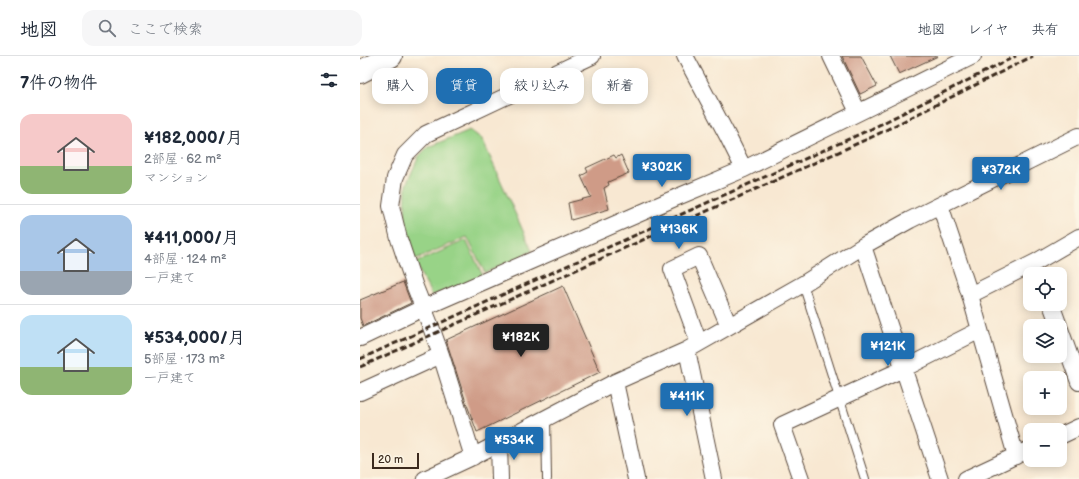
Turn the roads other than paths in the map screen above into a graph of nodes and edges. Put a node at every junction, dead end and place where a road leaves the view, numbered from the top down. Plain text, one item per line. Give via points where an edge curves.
1 (391, 56) edge
2 (592, 56) edge
3 (685, 56) edge
4 (831, 56) edge
5 (973, 56) edge
6 (360, 72) edge
7 (858, 112) junction
8 (1079, 136) edge
9 (744, 169) junction
10 (940, 205) junction
11 (1079, 237) edge
12 (863, 246) junction
13 (1039, 267) edge
14 (1023, 274) edge
15 (803, 284) junction
16 (970, 295) junction
17 (423, 308) junction
18 (729, 326) junction
19 (980, 330) junction
20 (360, 338) edge
21 (693, 347) junction
22 (1067, 347) edge
23 (441, 355) junction
24 (903, 369) junction
25 (615, 382) junction
26 (1079, 382) edge
27 (360, 392) edge
28 (840, 399) junction
29 (546, 418) junction
30 (1079, 427) edge
31 (1067, 433) edge
32 (499, 443) junction
33 (1023, 453) edge
34 (473, 457) junction
35 (425, 479) edge
36 (500, 479) edge
37 (547, 479) edge
38 (636, 479) edge
39 (714, 479) edge
40 (802, 479) edge
41 (865, 479) edge
42 (940, 479) edge
43 (966, 479) edge

1 - 6 street
2 - 17 street via 426,134 405,155 395,178 391,206 399,240
3 - 9 street
4 - 7 street
5 - 7 street
7 - 9 street
8 - 10 street
9 - 17 street
10 - 12 street
10 - 16 street
11 - 13 street
12 - 15 street
12 - 24 street
14 - 16 street
15 - 18 street
15 - 28 lane
16 - 19 street
17 - 20 street
17 - 23 street
18 - 21 street
18 - 21 street via 699,256 672,269
19 - 24 street
19 - 33 street
21 - 25 street
21 - 39 street
22 - 26 street
23 - 27 street
23 - 34 street
24 - 28 street
24 - 42 street
25 - 29 street
25 - 38 street
28 - 40 street via 782,425
28 - 41 lane
29 - 32 street
29 - 37 lane
30 - 31 street
32 - 34 street
32 - 36 street
33 - 43 street
34 - 35 street

